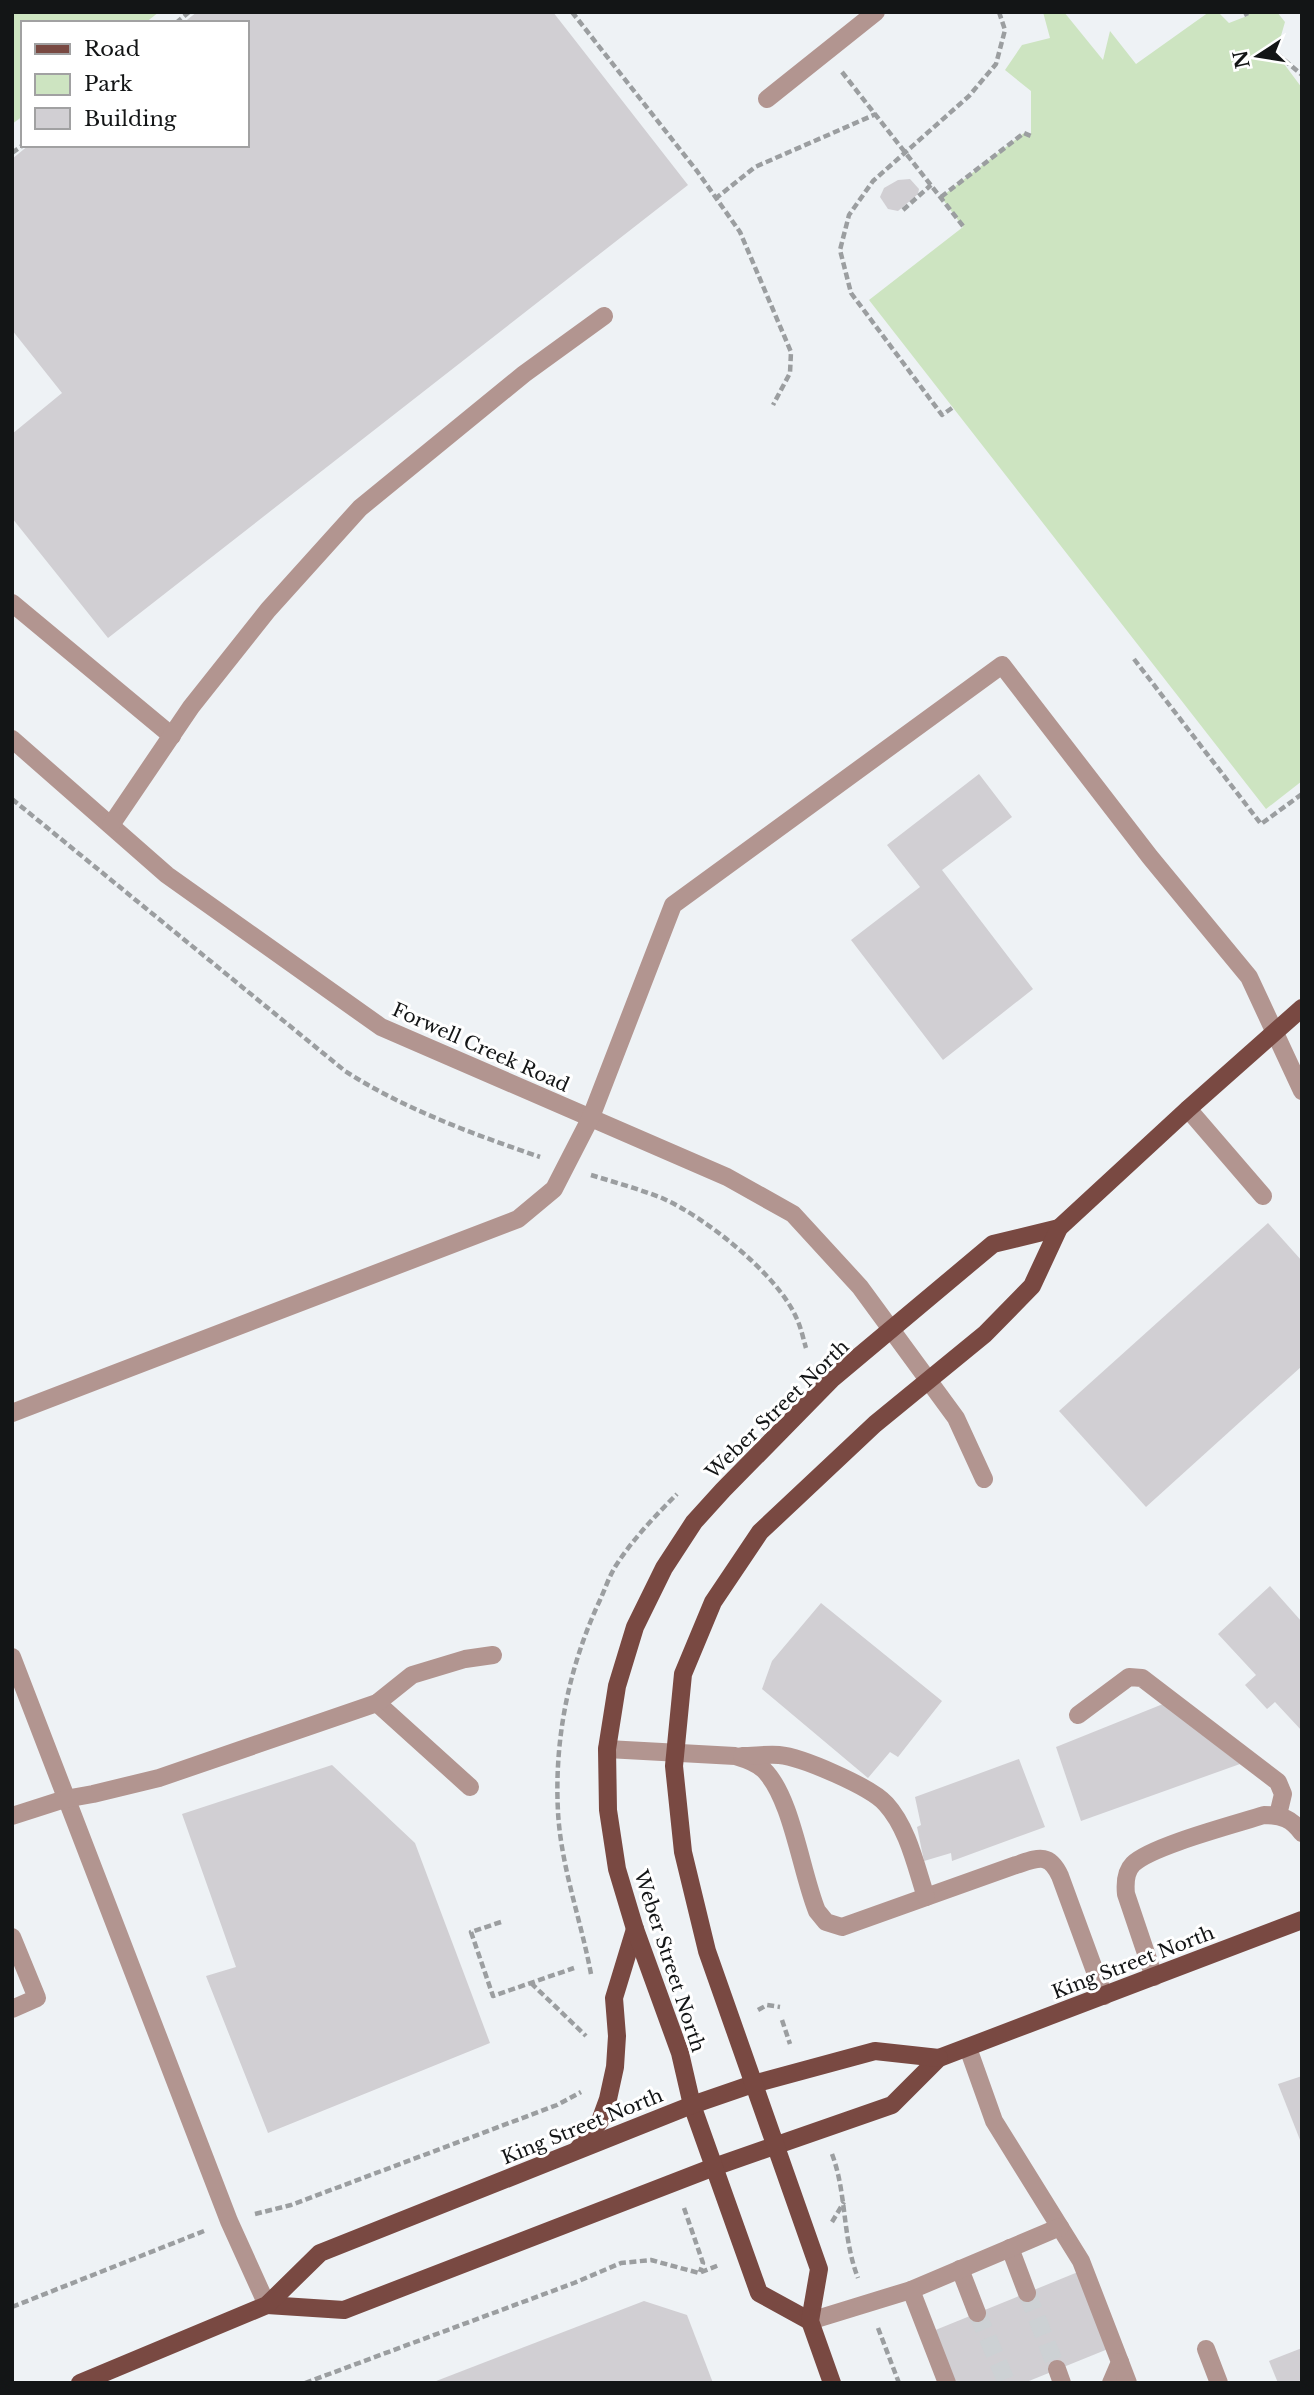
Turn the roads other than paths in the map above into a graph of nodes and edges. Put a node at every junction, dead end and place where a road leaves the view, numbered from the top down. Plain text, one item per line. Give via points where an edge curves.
1 (876, 12) edge
2 (767, 100) dead end
3 (604, 316) dead end
4 (12, 603) edge
5 (172, 736) junction
6 (12, 739) edge
7 (111, 825) junction
8 (1302, 1008) edge
9 (1273, 1033) junction
10 (1302, 1091) edge
11 (1188, 1109) junction
12 (590, 1118) junction
13 (1263, 1196) dead end
14 (1059, 1228) junction
15 (891, 1330) junction
16 (928, 1380) junction
17 (13, 1410) edge
18 (984, 1479) dead end
19 (494, 1655) dead end
20 (12, 1657) edge
21 (377, 1703) junction
22 (1078, 1715) dead end
23 (607, 1749) junction
24 (675, 1753) junction
25 (735, 1756) junction
26 (470, 1787) dead end
27 (65, 1798) junction
28 (1278, 1815) junction
29 (12, 1816) edge
30 (1302, 1833) edge
31 (926, 1897) junction
32 (1302, 1920) edge
33 (635, 1929) junction
34 (12, 1937) edge
35 (1154, 1977) junction
36 (1104, 1996) junction
37 (12, 2009) edge
38 (968, 2048) junction
39 (939, 2058) junction
40 (752, 2084) junction
41 (692, 2105) junction
42 (775, 2147) junction
43 (576, 2151) junction
44 (715, 2168) junction
45 (1060, 2227) junction
46 (1010, 2248) junction
47 (960, 2269) junction
48 (911, 2290) junction
49 (1027, 2293) tunnel mouth
50 (267, 2305) junction
51 (978, 2313) tunnel mouth
52 (810, 2321) junction
53 (1206, 2349) dead end
54 (1119, 2362) junction
55 (91, 2381) edge
56 (832, 2383) edge
57 (947, 2383) edge
58 (1111, 2383) edge
59 (1128, 2383) edge
60 (1219, 2383) edge

1 - 2 street
3 - 5 street via 524,373 360,508 268,610
4 - 5 street
5 - 7 street
6 - 7 street, Forwell Creek Road
7 - 12 street, Forwell Creek Road via 167,875 381,1027
8 - 9 main road, Weber Street North
9 - 10 street
9 - 11 main road, Weber Street North
9 - 12 street via 1249,977 1002,665 673,905
11 - 13 street
11 - 14 main road, Weber Street North
12 - 15 street, Forwell Creek Road via 727,1177 793,1214 860,1287
12 - 17 street via 554,1189 518,1219
14 - 15 main road, Weber Street North via 993,1244
14 - 16 main road, Weber Street North via 1032,1286 985,1334
15 - 16 street, Forwell Creek Road
15 - 23 main road, Weber Street North via 833,1378 694,1522 664,1568 635,1627 617,1686
16 - 18 street, Forwell Creek Road via 956,1418
16 - 24 main road, Weber Street North via 760,1532 713,1602 683,1674
19 - 21 street via 412,1675
20 - 27 street
21 - 26 street
21 - 27 street via 159,1779
22 - 28 street via 1129,1676 1142,1678 1278,1782 1283,1794
23 - 24 street
23 - 33 main road, Weber Street North via 608,1810 617,1869
24 - 25 street
24 - 40 main road, Weber Street North via 682,1852 707,1951
25 - 31 street via 781,1755 875,1794 903,1830
25 - 31 street via 764,1769 776,1788 811,1897 826,1922 842,1927
27 - 29 street
27 - 50 street via 229,2221
28 - 30 street
28 - 35 street via 1265,1815 1148,1853 1131,1865 1126,1894
31 - 36 street via 1038,1858 1050,1860
32 - 35 main road, King Street North
33 - 41 main road, Weber Street North via 680,2053
33 - 43 main road via 614,1998 617,2036 608,2099 600,2121
34 - 37 street via 37,1998
35 - 36 main road, King Street North
36 - 38 main road, King Street North
38 - 39 main road, King Street North
38 - 45 street via 994,2121
39 - 40 main road, King Street North via 875,2051
39 - 42 main road, King Street North via 892,2105
40 - 41 main road, King Street North
40 - 42 main road, Weber Street North
41 - 43 main road, King Street North
41 - 44 main road, Weber Street North
42 - 44 main road, King Street North
42 - 52 main road, Weber Street North via 819,2269
43 - 50 main road, King Street North via 320,2253
44 - 50 main road, King Street North via 344,2310
44 - 52 main road, Weber Street North via 759,2292
45 - 46 street
45 - 54 street via 1081,2261
46 - 47 street
46 - 49 street
47 - 48 street
47 - 51 street
48 - 52 street
48 - 57 street
50 - 55 main road, King Street North
52 - 56 main road, Weber Street North
53 - 60 street
54 - 58 street
54 - 59 street

